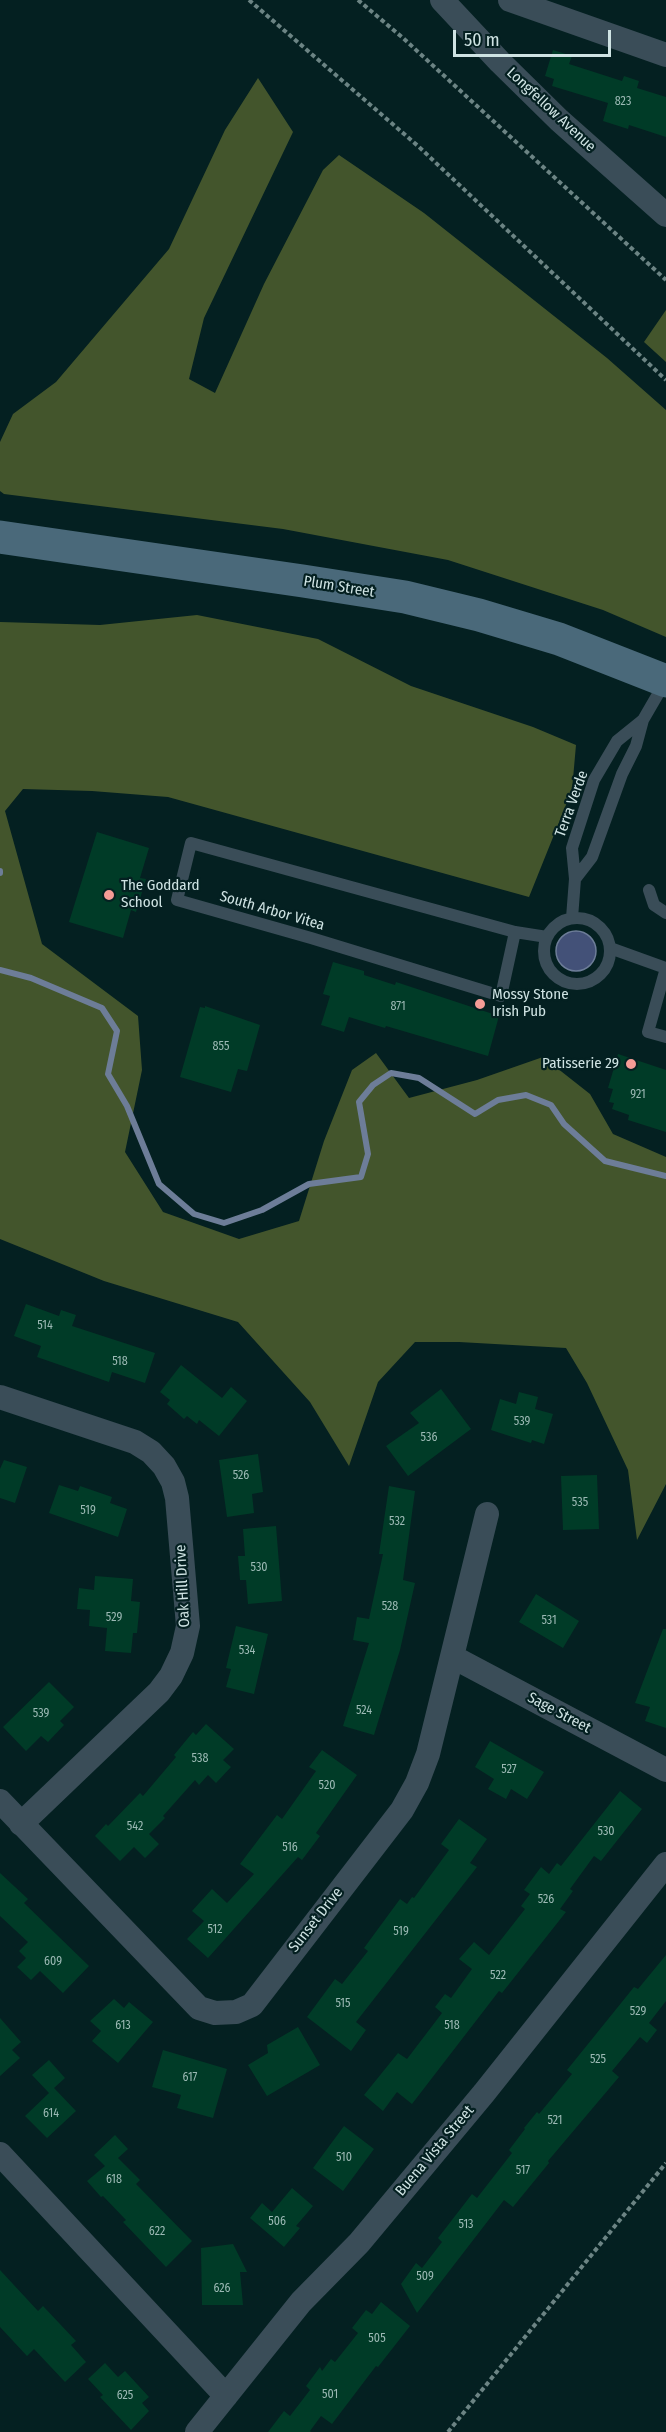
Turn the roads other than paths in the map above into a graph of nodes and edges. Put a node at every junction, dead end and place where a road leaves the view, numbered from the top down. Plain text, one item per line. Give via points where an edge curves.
1 (442, 0) edge
2 (510, 0) edge
3 (666, 55) edge
4 (666, 214) edge
5 (0, 537) edge
6 (666, 681) edge
7 (643, 720) junction
8 (575, 879) junction
9 (649, 890) dead end
10 (666, 913) edge
11 (572, 918) junction
12 (515, 932) junction
13 (547, 937) junction
14 (610, 948) junction
15 (666, 968) edge
16 (666, 1037) edge
17 (0, 1397) edge
18 (487, 1514) dead end
19 (453, 1657) junction
20 (666, 1770) edge
21 (0, 1801) edge
22 (21, 1824) junction
23 (666, 1864) edge
24 (0, 2154) edge
25 (226, 2396) junction
26 (197, 2432) edge

1 - 4 street, Longfellow Avenue via 560,120
2 - 3 street
5 - 6 main road, Plum Street via 405,597 559,639
6 - 7 lane, Terra Verde
7 - 8 lane, Terra Verde via 592,857
7 - 8 lane, Terra Verde via 617,741 594,780 572,848
8 - 11 lane, Terra Verde
9 - 10 lane via 654,905
11 - 13 lane via 562,921
11 - 14 lane via 583,918 602,929
12 - 12 lane, South Arbor Vitea via 191,843 177,900 501,996
12 - 13 lane, South Arbor Vitea
13 - 14 lane via 544,959 549,969 566,983 588,982 597,977 605,969
14 - 15 lane
15 - 16 lane via 648,1032
17 - 22 street, Oak Hill Drive via 135,1442 164,1466 177,1498 188,1626 182,1653 159,1692
18 - 19 street, Sunset Drive
19 - 20 street, Sage Street
19 - 22 street, Sunset Drive via 428,1754 402,1810 252,2005 236,2012 215,2013 192,2003
21 - 22 street, Sunset Drive
23 - 25 street, Buena Vista Street via 484,2092 359,2243 301,2302
24 - 25 street
25 - 26 street, Buena Vista Street

